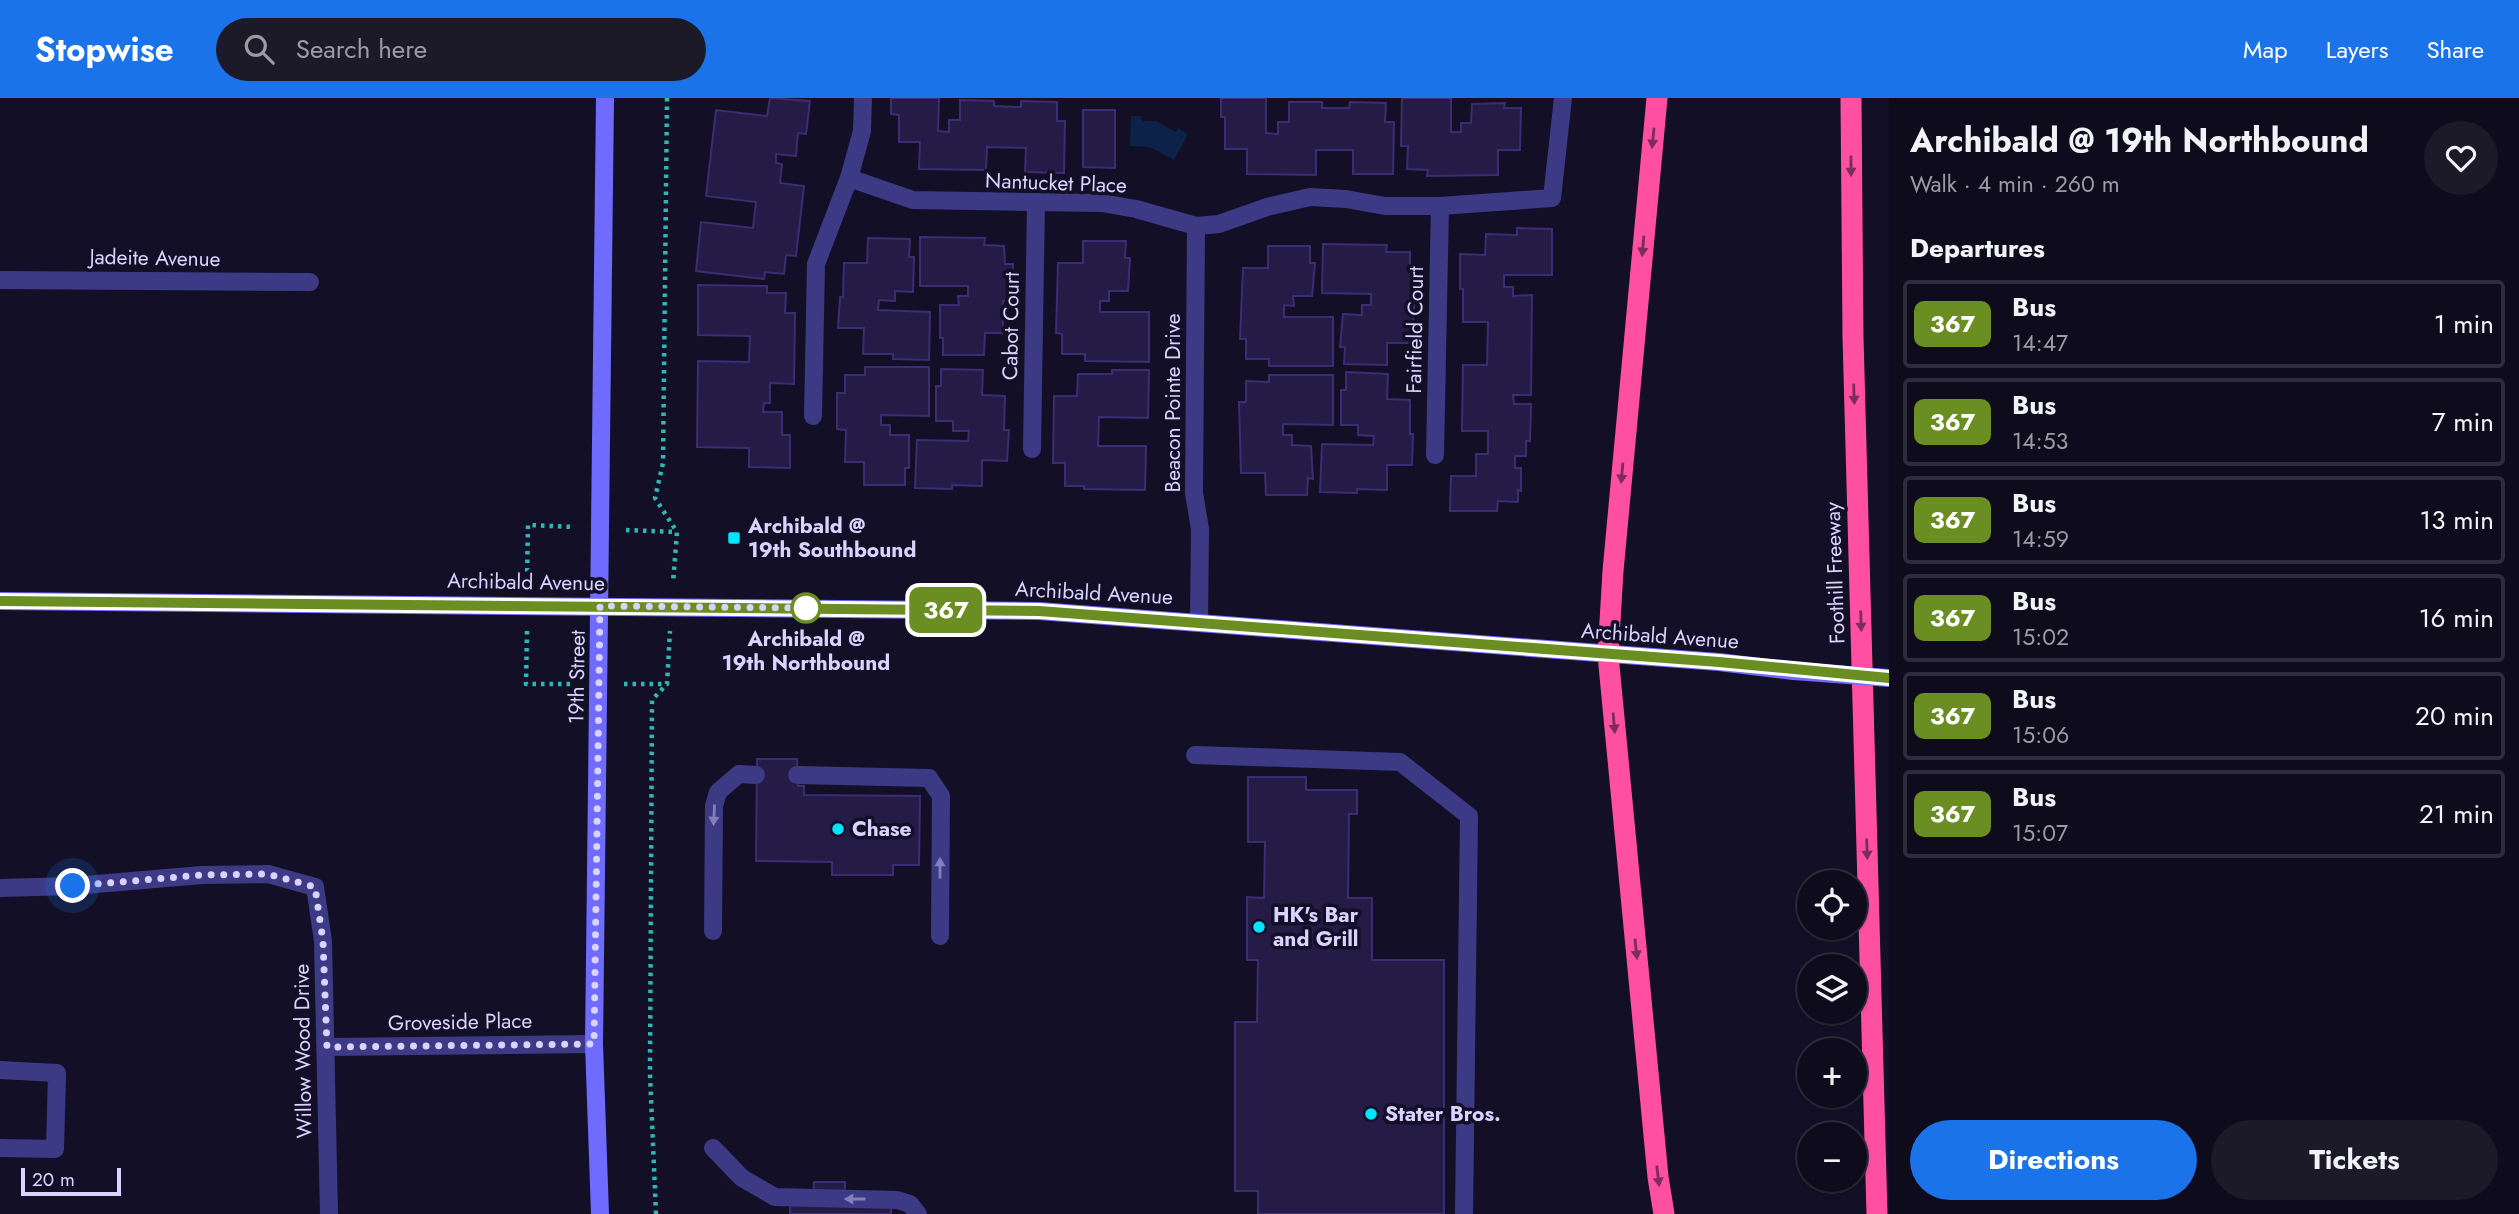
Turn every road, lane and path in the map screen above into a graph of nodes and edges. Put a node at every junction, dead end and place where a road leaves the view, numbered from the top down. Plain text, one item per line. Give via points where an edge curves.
1 (605, 98) edge
2 (667, 98) edge
3 (863, 98) edge
4 (1563, 98) edge
5 (1657, 98) edge
6 (1851, 98) edge
7 (849, 178) junction
8 (1036, 203) junction
9 (1440, 206) junction
10 (1196, 226) junction
11 (0, 280) edge
12 (310, 282) dead end
13 (813, 415) dead end
14 (1032, 449) dead end
15 (1435, 455) dead end
16 (677, 532) dead end
17 (0, 601) edge
18 (600, 606) junction
19 (1199, 622) junction
20 (1608, 655) junction
21 (1889, 678) edge
22 (667, 684) dead end
23 (1195, 755) dead end
24 (757, 775) dead end
25 (797, 775) dead end
26 (0, 888) edge
27 (713, 931) dead end
28 (940, 936) dead end
29 (594, 1044) junction
30 (327, 1047) junction
31 (0, 1070) edge
32 (0, 1148) edge
33 (713, 1148) dead end
34 (329, 1214) edge
35 (600, 1214) edge
36 (656, 1214) edge
37 (918, 1214) edge
38 (1464, 1214) edge
39 (1664, 1214) edge
40 (1877, 1214) edge

1 - 18 main road, 19th Street
2 - 16 path via 663,463 655,498
3 - 7 street via 862,131
4 - 9 street, Nantucket Place via 1552,198
5 -> 20 highway
6 -> 40 highway, Foothill Freeway via 1853,337
7 - 8 street, Nantucket Place via 913,200
7 - 13 street via 816,264
8 - 10 street, Nantucket Place via 1102,204
8 - 14 street, Cabot Court
9 - 10 street, Nantucket Place via 1385,206 1310,197 1219,224
9 - 15 street, Fairfield Court
10 - 19 street, Beacon Pointe Drive via 1194,493 1200,529
11 - 12 street, Jadeite Avenue
17 - 18 main road, Archibald Avenue
18 - 19 main road, Archibald Avenue via 1039,611
18 - 29 main road, 19th Street
19 - 20 main road, Archibald Avenue
20 - 21 main road, Archibald Avenue, bridge
20 -> 39 highway
22 - 36 path via 652,700 650,1074
23 - 38 street via 1401,762 1469,816
24 -> 27 street via 739,774 718,792 714,806
28 -> 25 street via 941,796 929,778
26 - 30 street, Willow Wood Drive via 268,874 315,887 323,941
29 - 30 street, Groveside Place
29 - 35 main road, 19th Street
30 - 34 street, Willow Wood Drive
31 - 32 street via 57,1073 55,1149
37 -> 33 street via 910,1203 897,1200 769,1195 742,1178

